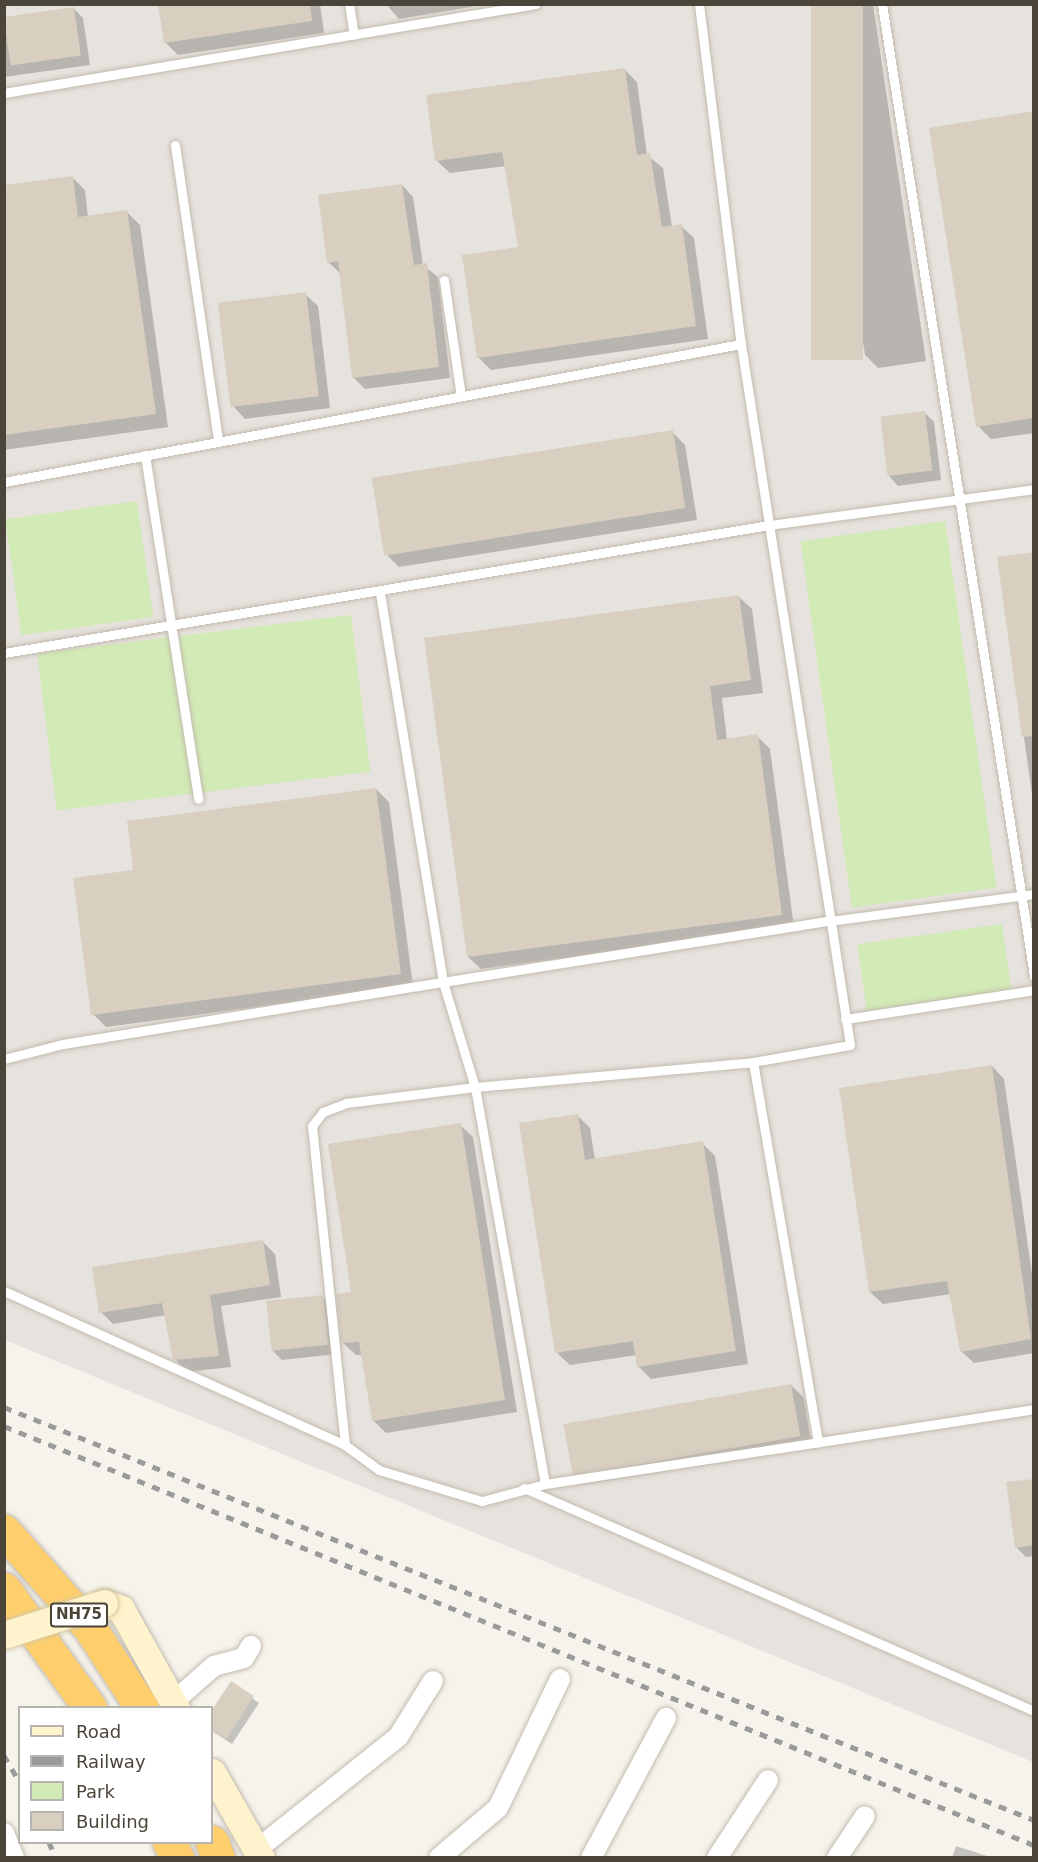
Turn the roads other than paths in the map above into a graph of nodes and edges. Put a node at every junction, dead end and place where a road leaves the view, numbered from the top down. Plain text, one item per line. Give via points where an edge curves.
1 (349, 4) edge
2 (536, 4) edge
3 (699, 4) edge
4 (882, 4) edge
5 (354, 35) junction
6 (4, 93) edge
7 (175, 145) dead end
8 (444, 280) dead end
9 (741, 344) junction
10 (461, 396) junction
11 (218, 441) junction
12 (145, 455) junction
13 (4, 482) edge
14 (1034, 489) edge
15 (960, 501) junction
16 (769, 525) junction
17 (380, 593) junction
18 (170, 627) junction
19 (4, 653) edge
20 (198, 799) dead end
21 (1034, 894) edge
22 (1021, 896) junction
23 (829, 921) junction
24 (1034, 976) edge
25 (443, 982) junction
26 (1034, 990) edge
27 (845, 1019) junction
28 (4, 1059) edge
29 (753, 1062) junction
30 (475, 1087) junction
31 (4, 1291) edge
32 (1034, 1409) edge
33 (818, 1442) junction
34 (345, 1445) junction
35 (545, 1484) junction
36 (524, 1488) junction
37 (4, 1531) edge
38 (4, 1589) edge
39 (4, 1635) edge
40 (251, 1646) dead end
41 (560, 1679) dead end
42 (433, 1681) dead end
43 (89, 1706) edge
44 (164, 1706) edge
45 (1034, 1711) edge
46 (666, 1718) dead end
47 (213, 1774) edge
48 (768, 1780) dead end
49 (865, 1816) dead end
50 (4, 1833) edge
51 (258, 1854) edge
52 (14, 1857) edge
53 (439, 1857) edge
54 (591, 1857) edge
55 (717, 1857) edge
56 (837, 1857) edge

1 - 5 lane
2 - 5 lane
3 - 9 lane
4 - 15 lane
5 - 6 lane
7 - 11 lane
8 - 10 lane
9 - 10 lane
9 - 16 lane
10 - 11 lane
11 - 12 lane
12 - 13 lane
12 - 18 lane
14 - 15 lane
15 - 16 lane
15 - 22 lane
16 - 17 lane
16 - 23 lane
17 - 18 lane
17 - 25 lane
18 - 19 lane
18 - 20 lane
21 - 22 lane
22 - 23 lane
22 - 24 lane
23 - 25 lane
23 - 27 lane
25 - 28 lane via 63,1044
25 - 30 lane
26 - 27 lane
27 - 29 lane via 850,1045
29 - 30 lane
29 - 33 lane
30 - 34 lane via 346,1103 323,1112 312,1126
30 - 35 lane
31 - 34 lane
32 - 33 lane
33 - 35 lane
34 - 36 lane via 379,1470 482,1501
35 - 36 lane
36 - 45 lane
37 - 44 highway, NH75
38 - 43 highway, NH75
39 - 44 street, bridge via 104,1603 121,1609
40 - 44 street via 244,1658 214,1666
41 - 53 street via 498,1808
42 - 51 street via 398,1737
46 - 54 street
47 - 51 street
48 - 55 street
49 - 56 street
50 - 52 street

